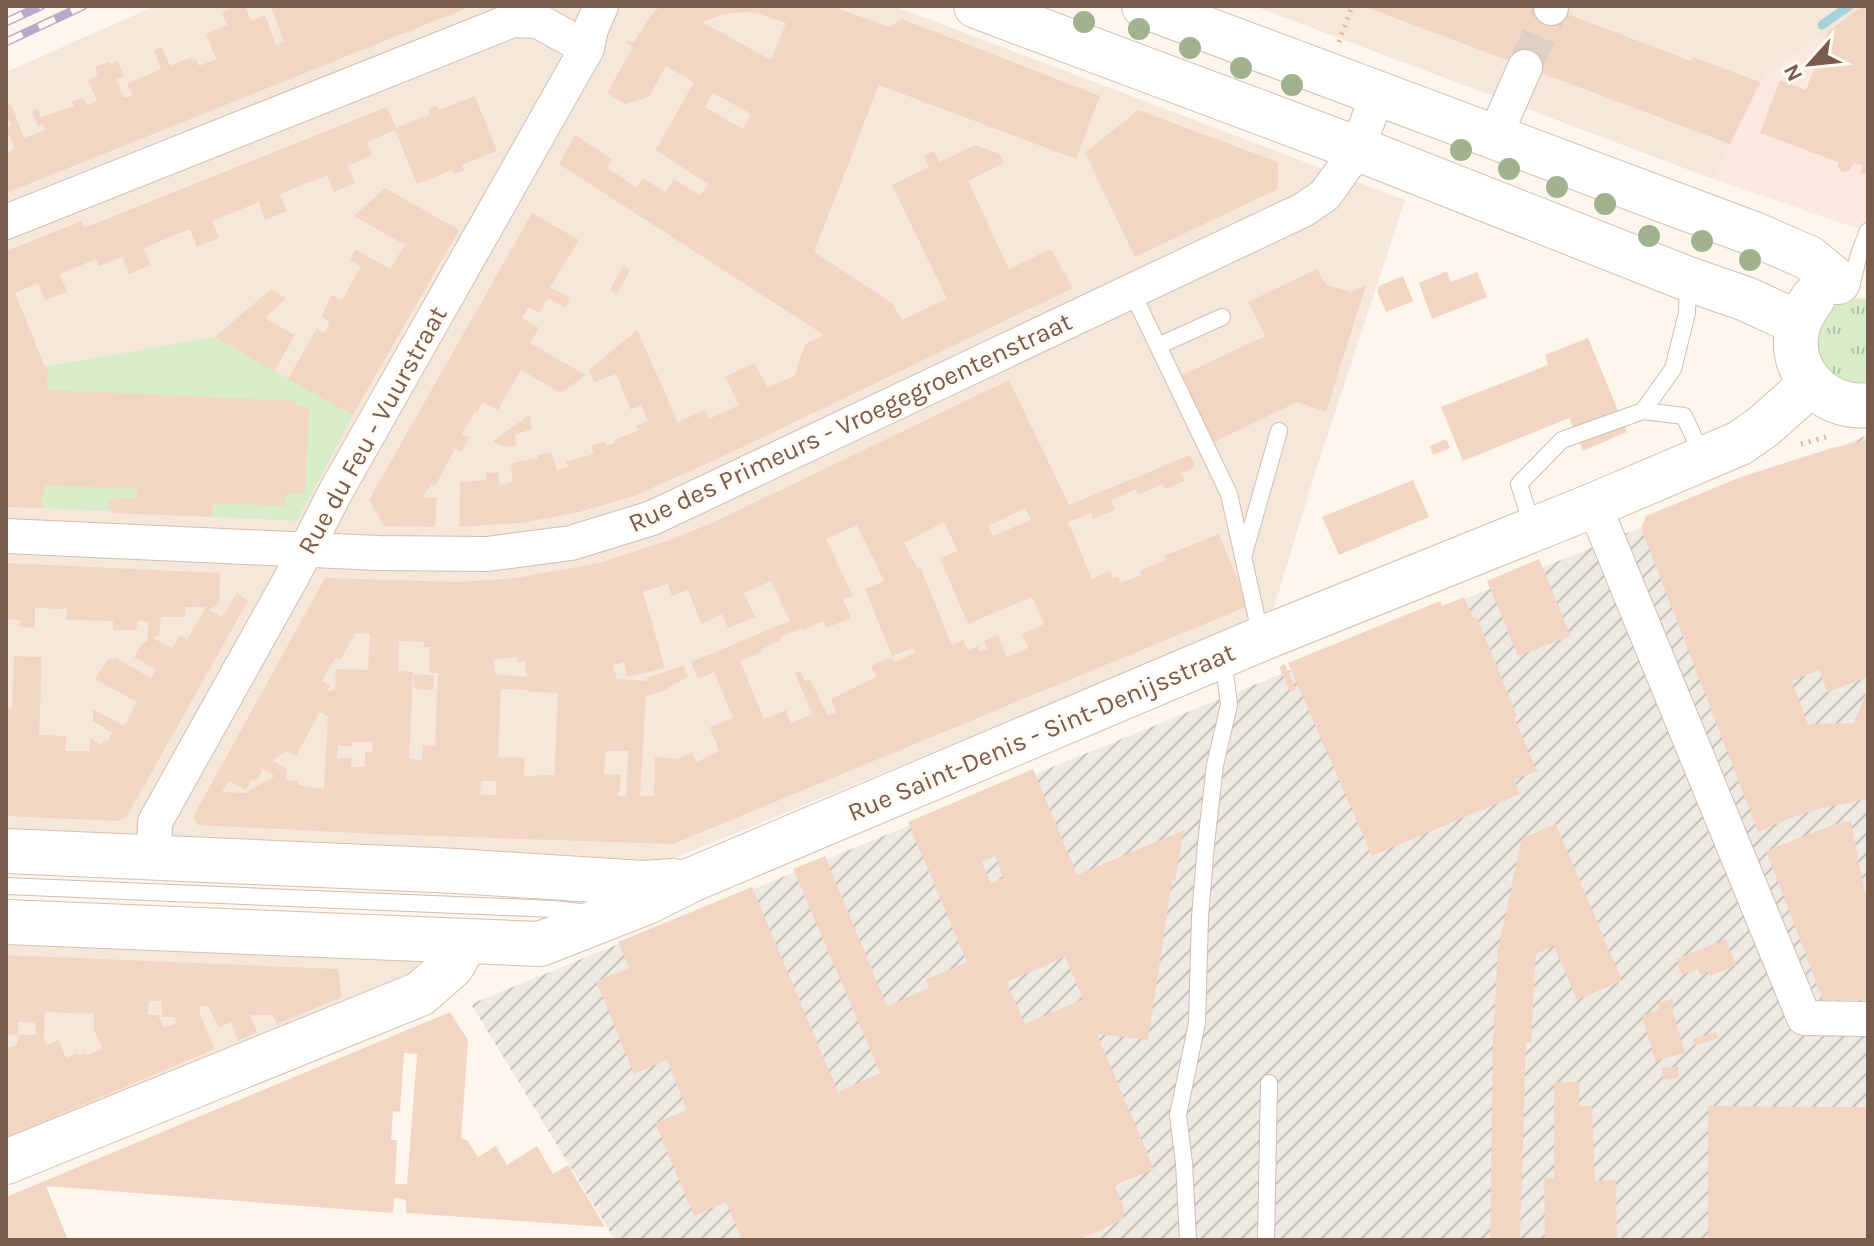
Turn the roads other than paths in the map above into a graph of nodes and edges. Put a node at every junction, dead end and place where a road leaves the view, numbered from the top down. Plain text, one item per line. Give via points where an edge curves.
1 (601, 6) edge
2 (976, 6) edge
3 (1144, 6) edge
4 (587, 48) junction
5 (1525, 67) tunnel mouth
6 (1377, 94) junction
7 (1494, 138) junction
8 (1358, 149) junction
9 (6, 222) edge
10 (1868, 231) edge
11 (1688, 279) junction
12 (1853, 280) edge
13 (1132, 292) junction
14 (1222, 317) dead end
15 (1798, 323) junction
16 (1158, 346) junction
17 (1811, 384) junction
18 (1868, 405) edge
19 (1643, 411) junction
20 (1279, 431) dead end
21 (1704, 459) junction
22 (1594, 505) junction
23 (1533, 530) junction
24 (6, 536) edge
25 (307, 549) junction
26 (1244, 556) junction
27 (1242, 647) junction
28 (6, 851) edge
29 (154, 857) junction
30 (691, 880) junction
31 (642, 883) junction
32 (6, 886) edge
33 (554, 909) junction
34 (608, 916) junction
35 (6, 922) edge
36 (466, 941) junction
37 (1868, 1019) edge
38 (1269, 1083) dead end
39 (6, 1162) edge
40 (1188, 1240) edge
41 (1266, 1240) edge

1 - 4 street, Rue du Feu - Vuurstraat
2 - 8 main road
3 - 6 main road
4 - 9 street via 538,21 513,20
4 - 25 street, Rue du Feu - Vuurstraat
5 - 7 street
6 - 7 main road
6 - 8 street, Rue des Primeurs - Vroegegroentenstraat
7 - 12 main road via 1762,237
8 - 11 main road
8 - 13 street, Rue des Primeurs - Vroegegroentenstraat via 1325,195 1303,210
10 - 12 lane
11 - 15 main road
11 - 19 lane via 1687,313 1673,369
12 - 15 main road via 1825,289
13 - 16 lane
13 - 25 street, Rue des Primeurs - Vroegegroentenstraat via 652,518 571,543 487,554
14 - 16 lane
15 - 17 main road via 1798,361
16 - 26 lane via 1229,494
17 - 18 main road via 1845,405
17 - 21 main road, Rue Saint-Denis - Sint-Denijsstraat via 1740,443
19 - 21 lane via 1684,416
19 - 23 lane via 1562,440 1519,484
20 - 26 lane
21 - 22 main road, Rue Saint-Denis - Sint-Denijsstraat
22 - 23 main road, Rue Saint-Denis - Sint-Denijsstraat
22 - 37 street via 1804,1018
23 - 27 main road, Rue Saint-Denis - Sint-Denijsstraat
24 - 25 street, Rue des Primeurs - Vroegegroentenstraat
25 - 29 street, Rue du Feu - Vuurstraat via 155,822
26 - 27 lane
27 - 30 main road, Rue Saint-Denis - Sint-Denijsstraat
27 - 40 lane via 1215,765 1200,917 1197,1023 1178,1115
28 - 29 main road
29 - 31 main road
30 - 31 main road
30 - 34 main road, Rue Saint-Denis - Sint-Denijsstraat
31 - 33 lane
32 - 33 lane
33 - 34 lane
34 - 36 main road, Rue Saint-Denis - Sint-Denijsstraat via 540,944
35 - 36 main road, Rue Saint-Denis - Sint-Denijsstraat
36 - 39 main road via 452,966 420,994
38 - 41 lane

